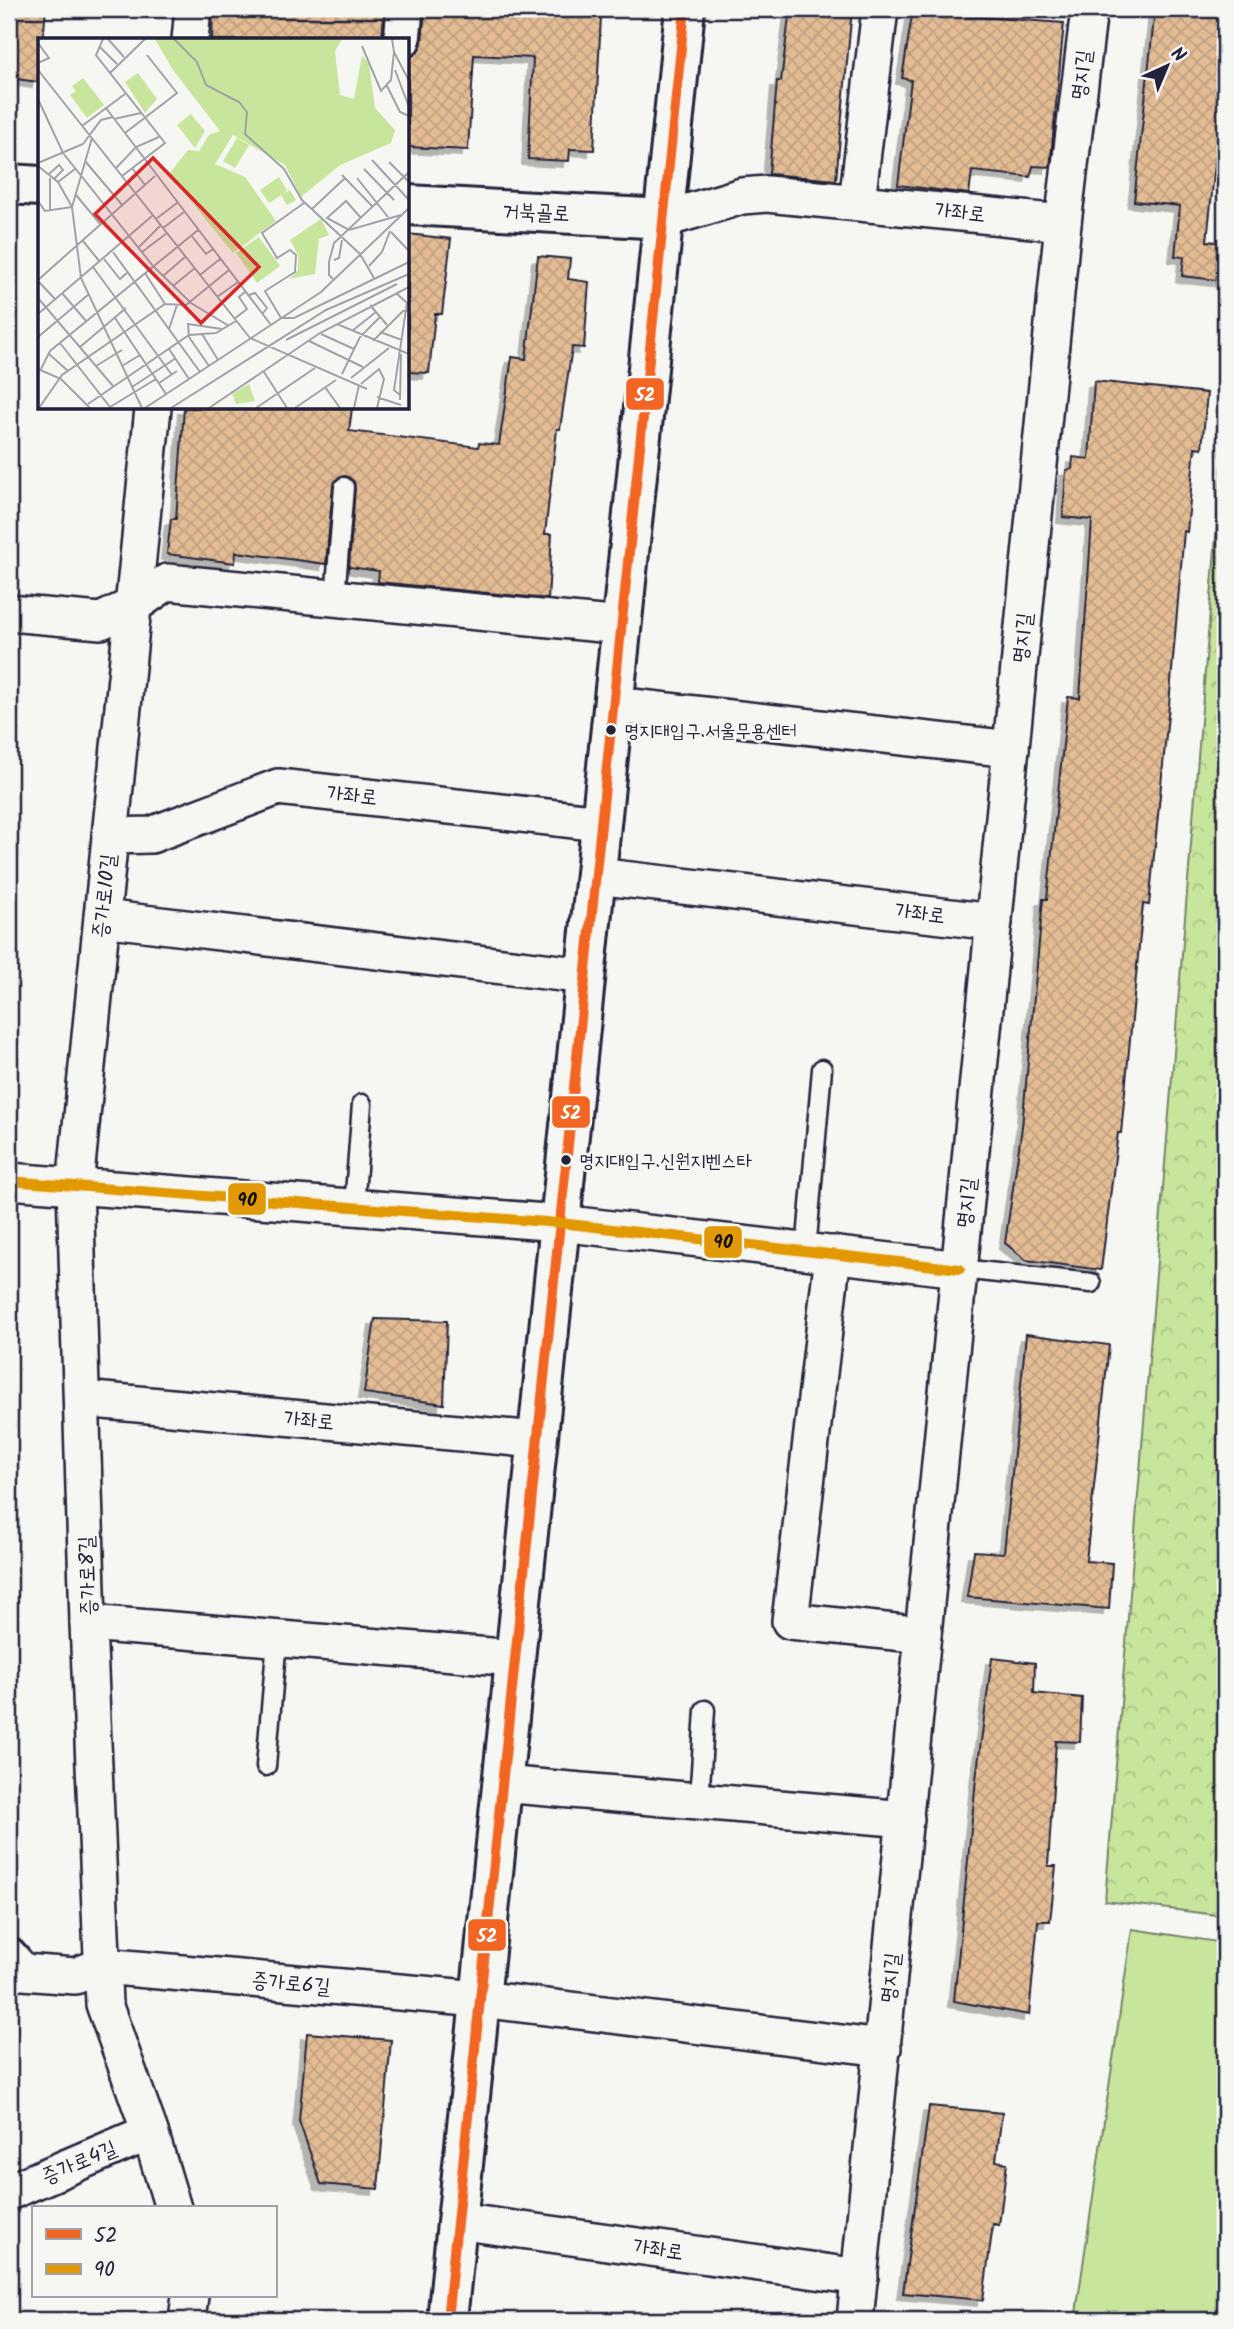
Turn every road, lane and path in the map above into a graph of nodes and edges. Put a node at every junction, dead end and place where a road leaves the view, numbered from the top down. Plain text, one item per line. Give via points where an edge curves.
1 (193, 9) edge
2 (405, 9) edge
3 (685, 9) edge
4 (880, 9) edge
5 (1089, 9) edge
6 (190, 38) edge
7 (402, 38) edge
8 (9, 184) edge
9 (38, 186) edge
10 (857, 202) junction
11 (410, 205) edge
12 (665, 219) junction
13 (1063, 223) junction
14 (153, 410) edge
15 (344, 488) dead end
16 (335, 598) junction
17 (134, 605) junction
18 (9, 613) edge
19 (622, 626) junction
20 (614, 705) junction
21 (1011, 749) junction
22 (601, 824) junction
23 (110, 836) junction
24 (596, 876) junction
25 (102, 918) junction
26 (994, 922) junction
27 (586, 976) junction
28 (822, 1069) dead end
29 (362, 1104) dead end
30 (9, 1181) edge
31 (75, 1186) junction
32 (354, 1207) junction
33 (559, 1223) junction
34 (820, 1253) junction
35 (960, 1269) junction
36 (1091, 1283) dead end
37 (82, 1399) junction
38 (537, 1440) junction
39 (88, 1623) junction
40 (923, 1635) junction
41 (277, 1639) junction
42 (514, 1658) junction
43 (705, 1710) dead end
44 (266, 1766) dead end
45 (501, 1784) junction
46 (699, 1801) junction
47 (905, 1819) junction
48 (9, 1956) edge
49 (102, 1966) junction
50 (480, 1999) junction
51 (883, 2048) junction
52 (150, 2132) junction
53 (9, 2192) edge
54 (172, 2206) edge
55 (457, 2221) junction
56 (860, 2277) junction
57 (190, 2298) edge
58 (187, 2320) edge
59 (447, 2320) edge
60 (855, 2320) edge

1 - 6 street
2 - 7 street
3 - 12 main road
4 - 10 street
5 - 13 street, 명지길
8 - 9 main road
10 - 12 street, 가좌로 via 742,196
10 - 13 street, 가좌로
11 - 12 main road, 거북골로
12 - 19 main road
13 - 21 street, 명지길
14 - 17 street
15 - 16 lane
16 - 17 street via 167,582
16 - 19 street
17 - 18 street via 101,621
17 - 23 street, 증가로10길
19 - 20 main road
20 - 21 street
20 - 22 main road
21 - 26 street, 명지길
22 - 23 street, 가좌로 via 278,787 151,835
22 - 24 main road
23 - 25 street, 증가로10길
24 - 26 street, 가좌로
24 - 27 main road
25 - 27 street
25 - 31 street, 증가로10길
26 - 35 street, 명지길
27 - 33 main road
28 - 34 lane
29 - 32 lane
30 - 31 street
31 - 32 street
31 - 37 street, 증가로8길
32 - 33 street
33 - 34 street
33 - 38 main road
34 - 35 street
34 - 40 street via 790,1621
35 - 36 lane
35 - 40 street, 명지길
37 - 38 street, 가좌로
37 - 39 street, 증가로8길
38 - 42 main road
39 - 41 street
39 - 49 street, 증가로8길
40 - 47 street, 명지길
41 - 42 street
41 - 44 lane
42 - 45 main road
43 - 46 lane
45 - 46 street
45 - 50 main road
46 - 47 street
47 - 51 street, 명지길
48 - 49 street, 증가로6길 via 23,1972 75,1976
49 - 50 street, 증가로6길
49 - 52 street via 104,2004
50 - 51 street
50 - 55 main road
51 - 56 street, 명지길
52 - 53 street, 증가로4길
52 - 54 street
55 - 56 street, 가좌로
55 - 59 main road
56 - 60 street, 명지길
57 - 58 street

